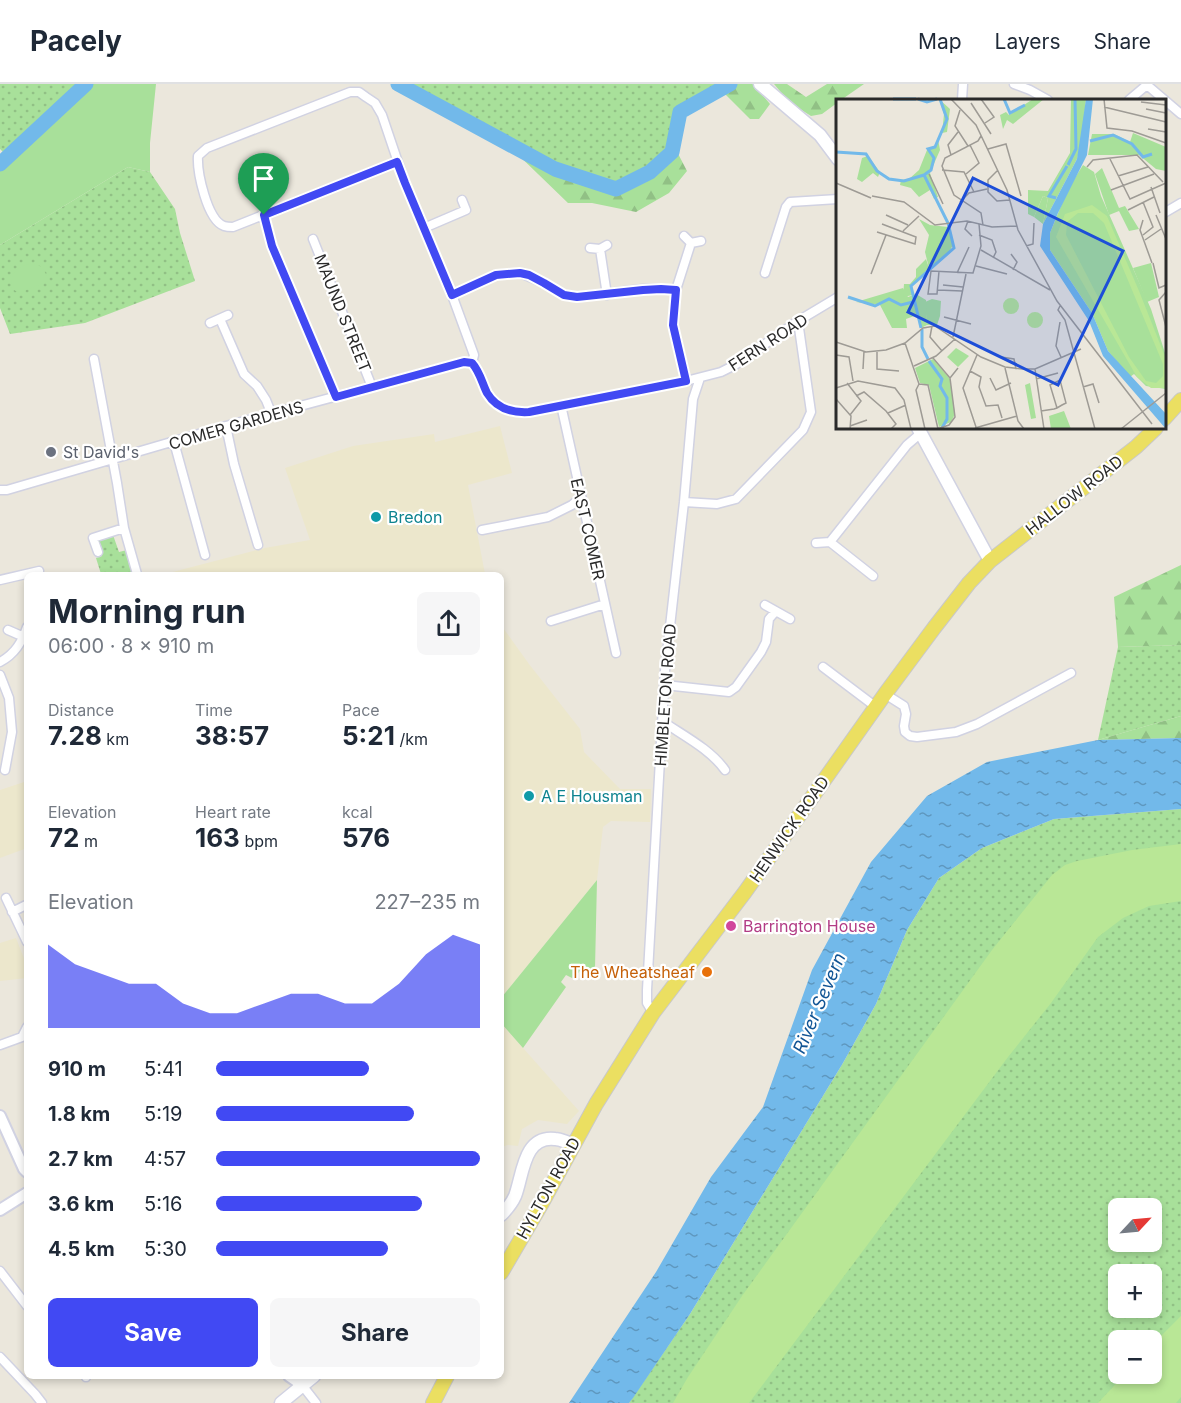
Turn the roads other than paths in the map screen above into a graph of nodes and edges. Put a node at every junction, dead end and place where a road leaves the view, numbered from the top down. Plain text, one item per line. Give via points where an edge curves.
1 (963, 84) edge
2 (1014, 84) edge
3 (1147, 84) edge
4 (761, 85) edge
5 (962, 99) edge
6 (1046, 99) edge
7 (1131, 99) edge
8 (1164, 99) edge
9 (1166, 101) edge
10 (1181, 114) edge
11 (836, 158) edge
12 (397, 162) junction
13 (836, 199) edge
14 (462, 200) dead end
15 (1181, 203) edge
16 (1166, 212) edge
17 (264, 215) junction
18 (424, 228) junction
19 (684, 236) dead end
20 (313, 239) dead end
21 (701, 241) dead end
22 (691, 243) junction
23 (590, 248) dead end
24 (768, 262) junction
25 (780, 264) dead end
26 (765, 273) dead end
27 (676, 290) junction
28 (452, 295) junction
29 (607, 295) junction
30 (836, 298) edge
31 (798, 321) junction
32 (210, 323) dead end
33 (94, 359) dead end
34 (472, 363) junction
35 (700, 378) junction
36 (686, 381) junction
37 (372, 387) junction
38 (336, 397) junction
39 (1181, 400) edge
40 (561, 405) junction
41 (272, 415) junction
42 (1166, 416) edge
43 (226, 426) junction
44 (1155, 429) edge
45 (919, 430) edge
46 (174, 442) junction
47 (112, 459) junction
48 (0, 490) edge
49 (581, 497) junction
50 (684, 502) junction
51 (124, 528) junction
52 (482, 530) dead end
53 (831, 542) junction
54 (816, 543) dead end
55 (258, 546) dead end
56 (98, 552) dead end
57 (205, 555) dead end
58 (990, 561) junction
59 (39, 571) dead end
60 (35, 572) edge
61 (136, 572) edge
62 (24, 574) edge
63 (874, 577) dead end
64 (0, 580) edge
65 (605, 604) junction
66 (765, 605) dead end
67 (775, 612) junction
68 (790, 619) dead end
69 (551, 621) dead end
70 (8, 630) dead end
71 (24, 637) joint
72 (616, 653) dead end
73 (0, 662) edge
74 (823, 667) dead end
75 (1071, 673) dead end
76 (0, 675) edge
77 (665, 685) junction
78 (885, 694) junction
79 (876, 707) junction
80 (662, 721) junction
81 (3, 755) edge
82 (5, 770) dead end
83 (725, 770) dead end
84 (6, 898) dead end
85 (24, 906) edge
86 (12, 912) junction
87 (24, 936) edge
88 (653, 1013) junction
89 (24, 1040) edge
90 (0, 1046) edge
91 (596, 1104) joint
92 (0, 1116) edge
93 (573, 1144) junction
94 (24, 1169) edge
95 (24, 1195) edge
96 (0, 1210) edge
97 (504, 1211) edge
98 (504, 1267) edge
99 (0, 1271) edge
100 (24, 1302) edge
101 (2, 1359) edge
102 (293, 1379) edge
103 (310, 1379) edge
104 (445, 1379) edge
105 (302, 1385) junction
106 (42, 1403) edge
107 (281, 1403) edge
108 (316, 1403) edge
109 (433, 1403) edge

1 - 5 street
2 - 6 street
3 - 7 street
3 - 8 street
4 - 11 main road via 820,135
9 - 10 street
12 - 17 street
12 - 17 street, FERN ROAD via 382,115 375,103 359,92 350,92 207,148 198,156 208,206 223,226 233,227
12 - 18 street, FERN ROAD
13 - 24 street via 790,202
14 - 18 street via 466,210
15 - 16 street
17 - 38 street via 272,246
18 - 28 street, FERN ROAD
19 - 22 street
20 - 37 street, MAUND STREET
21 - 22 street
22 - 27 street
23 - 29 street via 604,247
24 - 25 street
24 - 26 street
27 - 29 street
27 - 36 street via 673,325
28 - 29 street via 496,275 520,273 564,295
28 - 34 street, FERN ROAD via 474,355
30 - 31 street, FERN ROAD
31 - 35 street, FERN ROAD via 735,365
31 - 50 street via 811,412 803,430 736,499 717,504
32 - 41 street via 224,317 244,374 257,386
33 - 47 street
34 - 37 street, COMER GARDENS
34 - 40 street, FERN ROAD via 489,396 505,409 529,412
35 - 36 street, FERN ROAD
35 - 50 street, HIMBLETON ROAD via 693,399
36 - 40 street, FERN ROAD
37 - 38 street, COMER GARDENS
38 - 41 street, COMER GARDENS
39 - 42 main road
40 - 49 street, EAST COMER
41 - 43 street, COMER GARDENS
43 - 46 street, COMER GARDENS
43 - 55 street via 234,464 259,531
44 - 58 main road, HALLOW ROAD
45 - 53 street
45 - 58 main road
46 - 47 street, COMER GARDENS
46 - 57 street
47 - 48 street, COMER GARDENS
47 - 51 street
49 - 52 street via 548,517
49 - 65 street, EAST COMER
50 - 77 street, HIMBLETON ROAD
51 - 56 street via 93,538
51 - 61 street
53 - 54 street
53 - 63 street
58 - 78 main road, HENWICK ROAD
59 - 60 street
62 - 64 street
65 - 69 street
65 - 72 street, EAST COMER
66 - 67 street
67 - 68 street
67 - 77 street via 761,652 729,692
70 - 71 street
71 - 73 street
74 - 79 street
75 - 78 street via 977,724 956,732 917,737 905,732 904,706
76 - 81 street via 9,698 12,732
77 - 80 street, HIMBLETON ROAD
78 - 79 main road, HENWICK ROAD
79 - 88 main road, HENWICK ROAD via 745,892
80 - 83 street via 702,748
80 - 88 street, HIMBLETON ROAD via 646,990 647,1004
81 - 82 street
84 - 86 street
85 - 86 street
86 - 87 street
88 - 91 main road, HENWICK ROAD
89 - 90 street
91 - 93 main road, HYLTON ROAD
92 - 94 street
93 - 97 main road via 554,1138 539,1141 525,1159 514,1197
93 - 98 main road, HYLTON ROAD
95 - 96 street
99 - 100 street
101 - 106 street
102 - 105 street
103 - 105 main road
104 - 109 main road
105 - 107 main road
105 - 108 street

